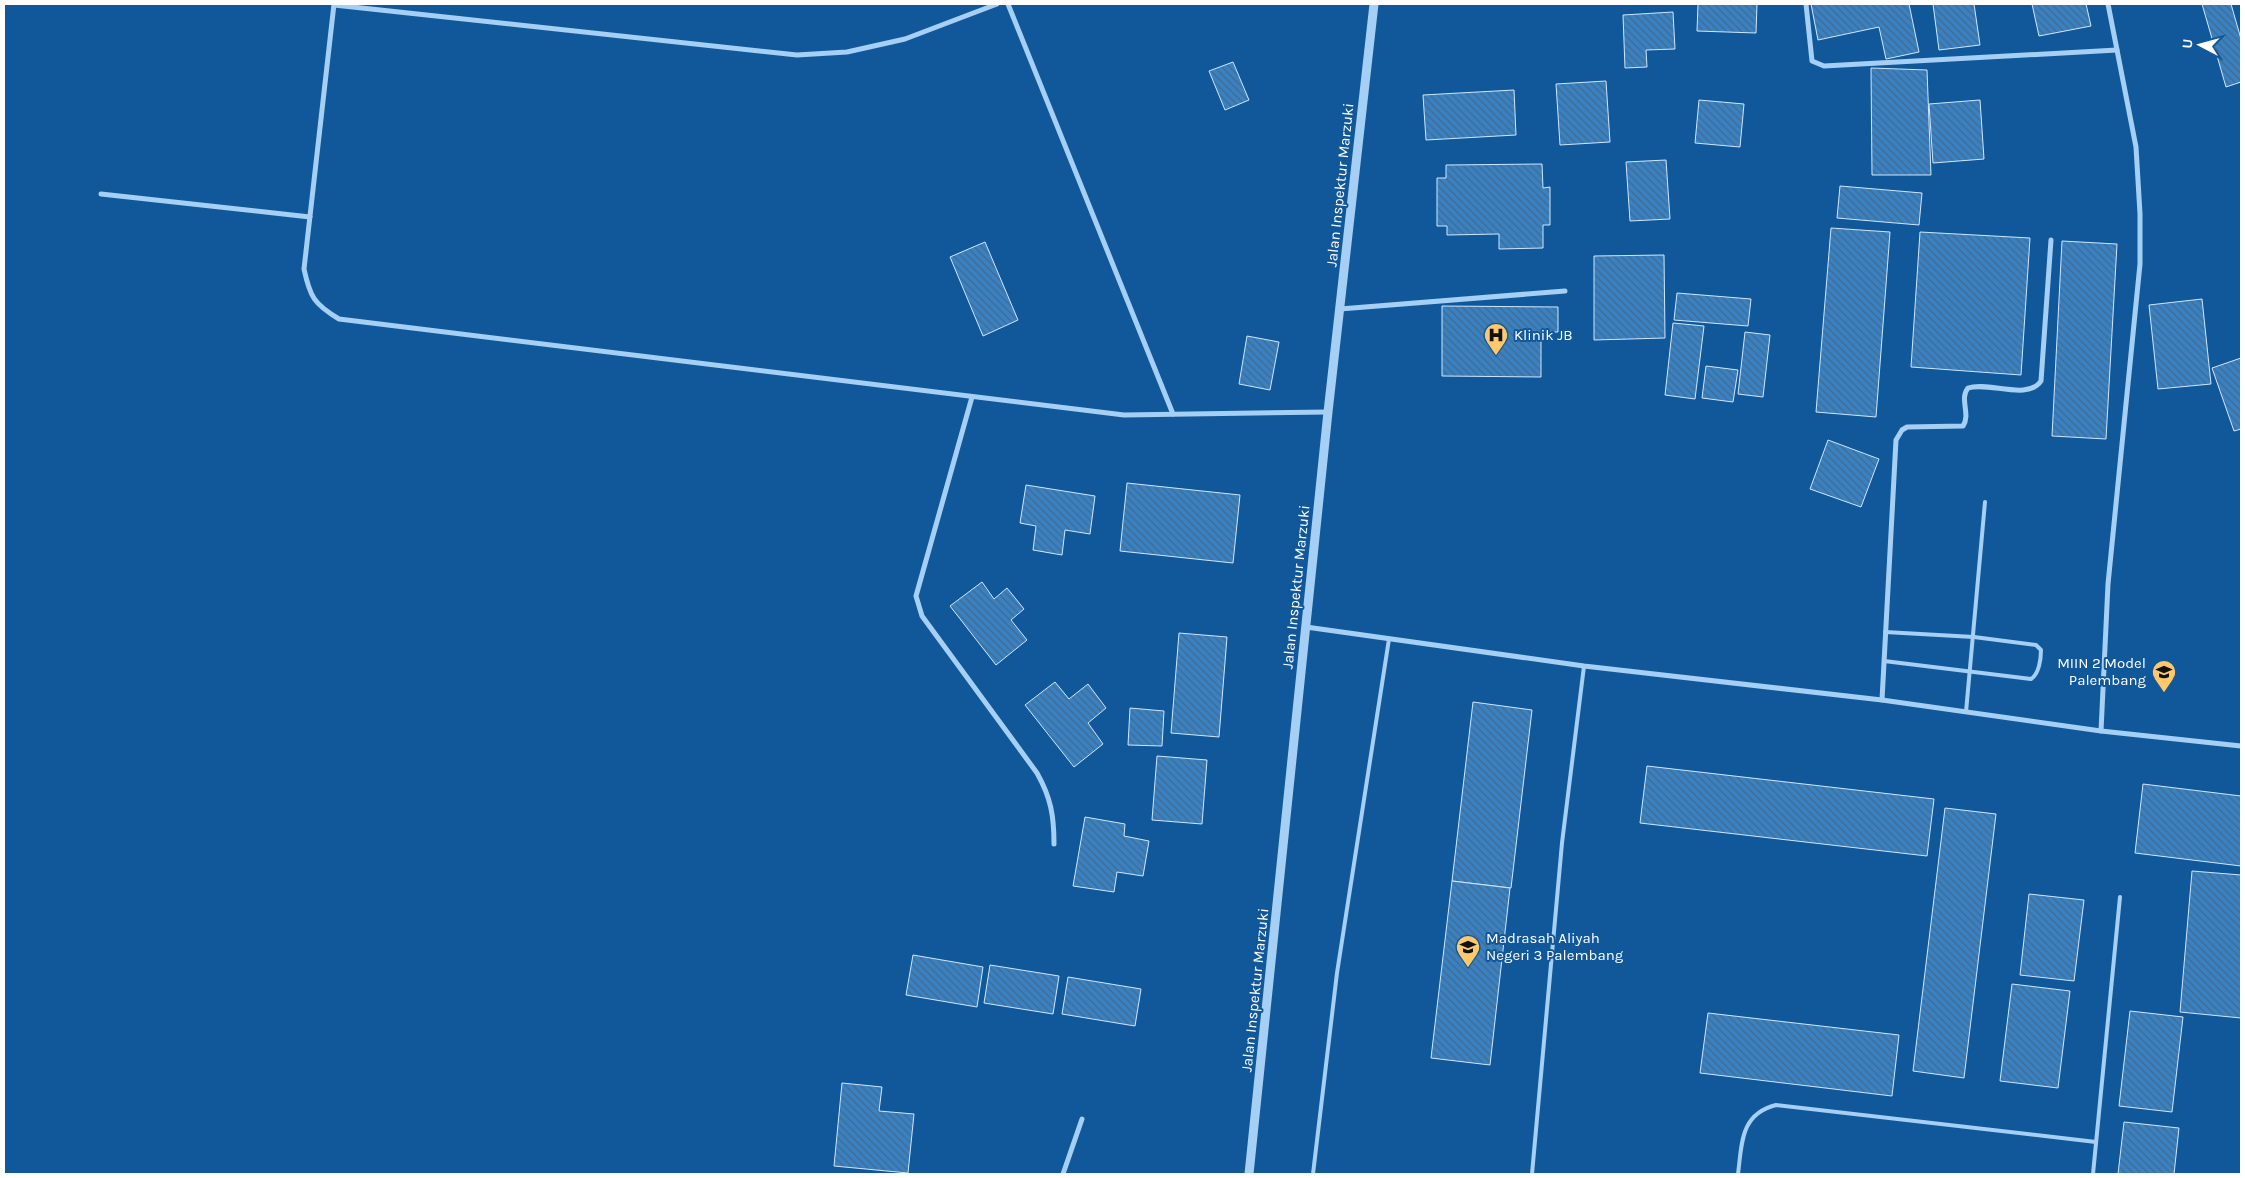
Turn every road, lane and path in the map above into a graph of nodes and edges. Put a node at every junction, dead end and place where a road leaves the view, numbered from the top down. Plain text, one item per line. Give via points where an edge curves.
1 (334, 4) edge
2 (997, 4) edge
3 (1008, 4) edge
4 (1374, 4) edge
5 (1806, 4) edge
6 (2108, 4) edge
7 (2117, 50) junction
8 (102, 194) dead end
9 (310, 217) junction
10 (2051, 240) dead end
11 (1564, 291) dead end
12 (1340, 309) junction
13 (972, 397) junction
14 (1328, 412) junction
15 (1173, 414) junction
16 (1985, 502) dead end
17 (1306, 627) junction
18 (1885, 632) junction
19 (1974, 638) junction
20 (1389, 639) junction
21 (1884, 661) junction
22 (1584, 666) junction
23 (1970, 671) junction
24 (1882, 700) junction
25 (1966, 712) junction
26 (2101, 731) junction
27 (2241, 746) edge
28 (1054, 844) dead end
29 (2120, 898) dead end
30 (1082, 1119) dead end
31 (2096, 1142) junction
32 (1063, 1174) edge
33 (1249, 1174) edge
34 (1313, 1174) edge
35 (1532, 1174) edge
36 (1738, 1174) edge
37 (2093, 1174) edge

1 - 2 street via 797,54 847,52 905,39
1 - 9 street
3 - 15 street
4 - 12 street, Jalan Inspektur Marzuki
5 - 7 street via 1812,61 1824,66
6 - 7 street
7 - 26 street via 2136,147 2140,264 2108,584
8 - 9 street
9 - 13 street via 304,269 308,290 320,308 339,319
10 - 18 street via 2041,381 2038,385 2029,390 1968,388 1964,395 1966,418 1963,426 1907,428 1898,435
11 - 12 street
12 - 14 street, Jalan Inspektur Marzuki
13 - 15 street via 1124,415
13 - 28 street via 916,596 922,616 1038,773 1054,817
14 - 15 street
14 - 17 street, Jalan Inspektur Marzuki
16 - 19 lane
17 - 20 street
17 - 33 street, Jalan Inspektur Marzuki
18 - 19 lane
18 - 21 street
19 - 23 lane
19 - 23 lane via 2036,644 2041,654 2037,672 2031,679
20 - 22 street
20 - 34 lane via 1338,973
21 - 23 lane
21 - 24 street
22 - 24 street
22 - 35 lane via 1562,844
23 - 25 lane
24 - 25 street
25 - 26 street
26 - 27 street
29 - 31 lane
30 - 32 street
31 - 36 lane via 1776,1105 1763,1108 1751,1120 1743,1135
31 - 37 lane

